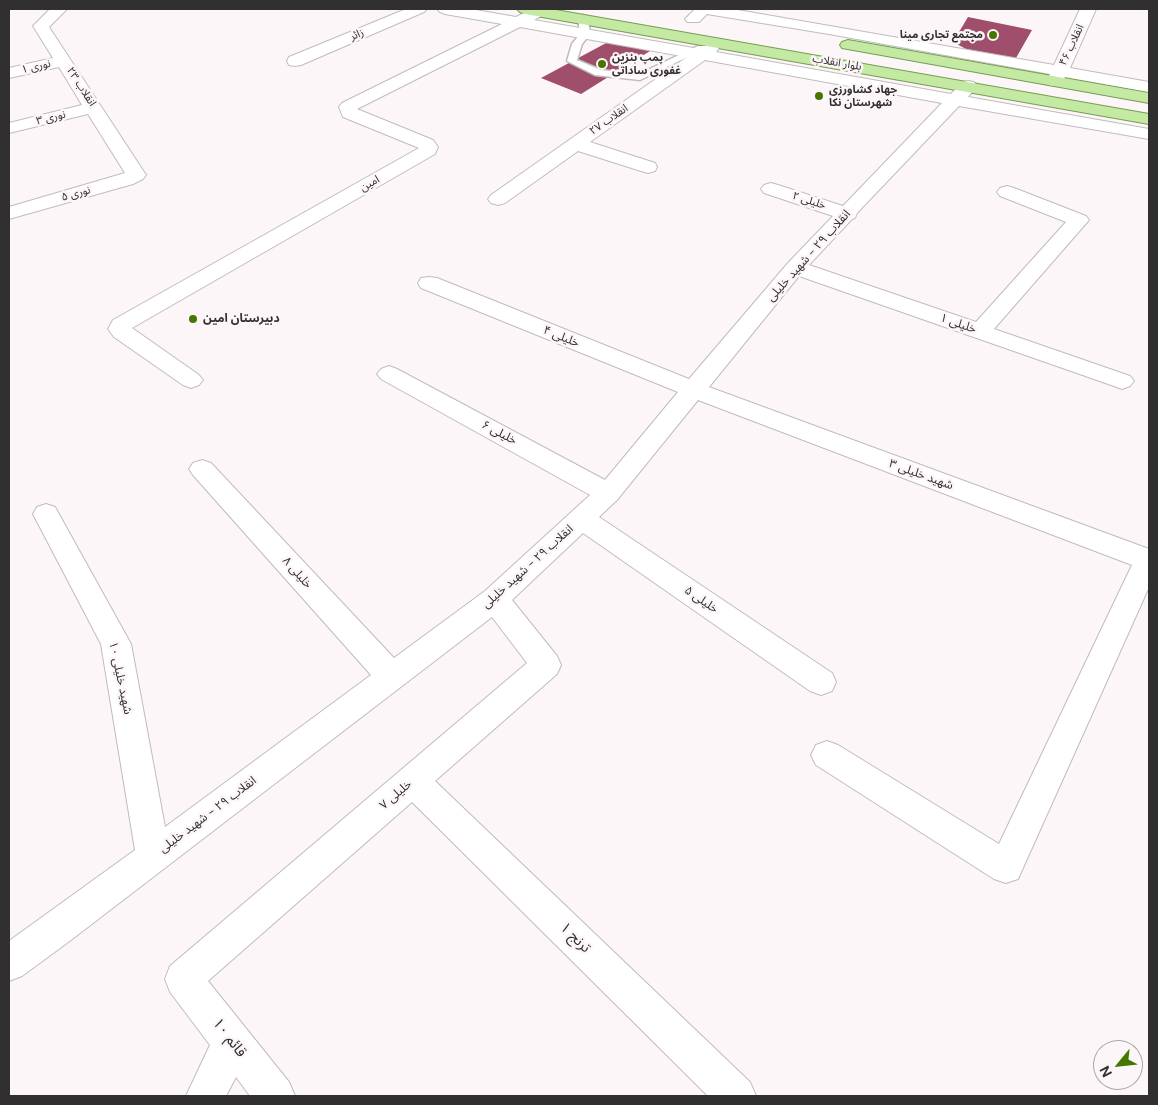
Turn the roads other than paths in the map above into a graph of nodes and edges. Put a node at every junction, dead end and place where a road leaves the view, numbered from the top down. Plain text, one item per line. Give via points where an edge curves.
1 (59, 9) edge
2 (420, 9) edge
3 (445, 9) edge
4 (1088, 9) edge
5 (528, 14) edge
6 (691, 15) edge
7 (584, 26) junction
8 (720, 42) junction
9 (696, 53) junction
10 (64, 61) junction
11 (295, 61) dead end
12 (9, 73) edge
13 (1057, 76) junction
14 (1149, 86) edge
15 (961, 93) junction
16 (1149, 98) edge
17 (94, 107) junction
18 (1149, 118) edge
19 (9, 128) edge
20 (1149, 134) edge
21 (576, 144) junction
22 (648, 167) dead end
23 (132, 170) joint
24 (772, 189) dead end
25 (1008, 192) dead end
26 (498, 199) dead end
27 (9, 213) edge
28 (848, 214) junction
29 (795, 267) junction
30 (428, 283) dead end
31 (980, 331) junction
32 (389, 374) dead end
33 (192, 380) dead end
34 (1122, 381) dead end
35 (694, 390) junction
36 (202, 469) dead end
37 (608, 492) junction
38 (46, 514) dead end
39 (581, 518) junction
40 (1149, 560) edge
41 (495, 599) junction
42 (392, 677) junction
43 (821, 682) dead end
44 (827, 755) dead end
45 (413, 780) junction
46 (153, 857) junction
47 (9, 963) edge
48 (184, 979) joint
49 (232, 1042) junction
50 (206, 1096) edge
51 (275, 1096) edge
52 (736, 1096) edge

1 - 10 street, انقلاب ۲۳ via 41,26
2 - 11 street, زائر
3 - 5 street
4 - 13 street, انقلاب ۴۶
5 - 7 street
5 - 7 main road, بلوار انقلاب
5 - 33 street, امین via 348,107 349,113 426,144 428,150 121,326 122,332
6 - 13 main road, بلوار انقلاب
7 - 8 main road, بلوار انقلاب
7 - 9 street
7 - 9 lane via 572,61 599,74 640,77
8 - 9 street, انقلاب ۲۷
8 - 15 main road, بلوار انقلاب
9 - 15 street
9 - 21 street, انقلاب ۲۷
10 - 12 street, نوری ۱
10 - 17 street, انقلاب ۲۳
13 - 14 street
13 - 16 main road, بلوار انقلاب
15 - 18 main road, بلوار انقلاب
15 - 20 street
15 - 28 street, انقلاب ۲۹ - شهید خلیلی
17 - 19 street, نوری ۳
17 - 23 street, انقلاب ۲۳
21 - 22 street
21 - 26 street, انقلاب ۲۷
23 - 27 street, نوری ۵ via 136,175 126,180
24 - 28 street, خلیلی ۲
25 - 31 street via 1079,220
28 - 29 street, انقلاب ۲۹ - شهید خلیلی
29 - 31 street, خلیلی ۱
29 - 35 street, انقلاب ۲۹ - شهید خلیلی
30 - 35 street, خلیلی ۴
31 - 34 street, خلیلی ۱
32 - 37 street, خلیلی ۶
35 - 37 street, انقلاب ۲۹ - شهید خلیلی
35 - 40 street, شهید خلیلی ۳
36 - 42 street, خلیلی ۸
37 - 39 street, انقلاب ۲۹ - شهید خلیلی
38 - 46 street, شهید خلیلی ۱۰ via 116,644
39 - 41 street, انقلاب ۲۹ - شهید خلیلی
39 - 43 street, خلیلی ۵
40 - 44 street via 1006,867
41 - 42 street, انقلاب ۲۹ - شهید خلیلی
41 - 45 street, خلیلی ۷ via 546,665
42 - 46 street, انقلاب ۲۹ - شهید خلیلی
45 - 48 street, خلیلی ۷
45 - 52 street, ترنج ۱
46 - 47 street, انقلاب ۲۹ - شهید خلیلی
48 - 49 street, قائم ۱۰
49 - 50 street
49 - 51 street, قائم ۱۰

